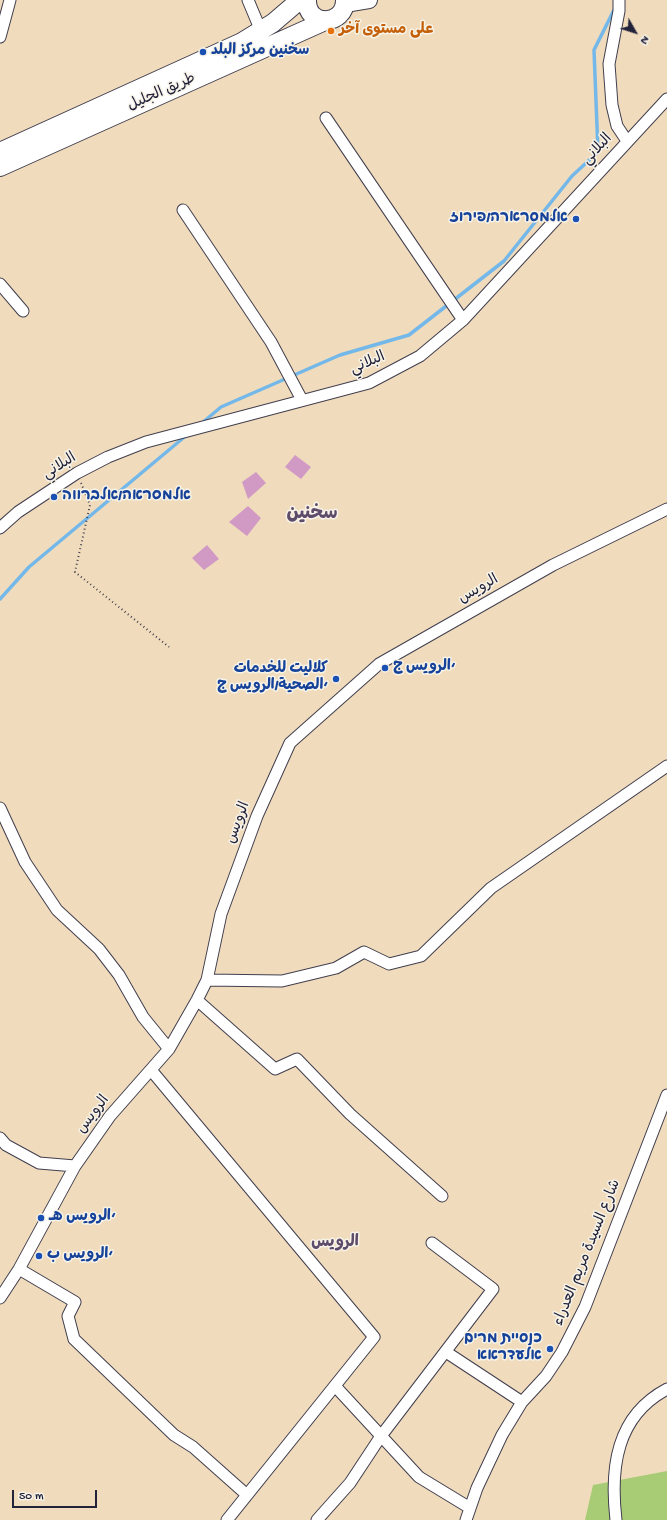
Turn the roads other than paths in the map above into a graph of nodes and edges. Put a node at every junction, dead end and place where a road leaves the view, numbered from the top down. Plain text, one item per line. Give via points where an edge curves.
1 (10, 0) edge
2 (248, 0) edge
3 (300, 0) edge
4 (307, 0) edge
5 (369, 0) edge
6 (619, 0) edge
7 (345, 2) edge
8 (326, 21) junction
9 (261, 31) junction
10 (0, 37) edge
11 (667, 99) edge
12 (326, 118) dead end
13 (627, 141) junction
14 (0, 152) edge
15 (0, 167) edge
16 (183, 210) dead end
17 (0, 284) edge
18 (22, 311) dead end
19 (463, 320) junction
20 (302, 400) junction
21 (667, 509) edge
22 (0, 528) edge
23 (667, 766) edge
24 (0, 808) edge
25 (207, 980) junction
26 (197, 1000) junction
27 (169, 1049) junction
28 (151, 1070) junction
29 (667, 1095) edge
30 (0, 1138) edge
31 (75, 1166) junction
32 (442, 1196) dead end
33 (432, 1243) dead end
34 (19, 1268) junction
35 (0, 1298) edge
36 (446, 1352) junction
37 (335, 1386) junction
38 (667, 1389) edge
39 (522, 1402) junction
40 (381, 1436) junction
41 (247, 1495) junction
42 (470, 1508) junction
43 (227, 1520) edge
44 (316, 1520) edge
45 (466, 1520) edge
46 (616, 1520) edge

1 - 10 street
2 - 9 street
3 - 9 main road, طريق الجليل
4 - 8 main road via 314,18
5 - 7 street
6 - 13 street via 609,64 612,105 617,126
7 - 8 main road, طريق الجليل via 336,18
8 - 15 main road, طريق الجليل
9 - 14 main road, طريق الجليل
11 - 13 street, البلاني
12 - 19 street
13 - 19 street, البلاني
16 - 20 street via 271,342
17 - 18 street
19 - 20 street, البلاني via 420,356 369,383
20 - 22 street, البلاني via 146,442 108,456 18,512
21 - 25 street, الرويس via 553,565 379,664 290,743 257,816 221,914
23 - 25 street via 491,888 420,956 389,964 364,952 336,968 282,981
24 - 27 street via 25,862 58,910 99,949 119,975 143,1017
25 - 26 street, الرويس
26 - 27 street, الرويس
26 - 32 street via 275,1069 297,1059 350,1114
27 - 28 street, الرويس
28 - 31 street, الرويس via 110,1116
28 - 37 street via 374,1337
29 - 39 street, شارع السيدة مريم العدراء via 586,1307 546,1376
30 - 31 street via 6,1145 39,1163
31 - 34 street, الرويس
33 - 36 street via 493,1289
34 - 35 street, الرويس
34 - 41 street via 75,1302 68,1316 74,1339 174,1436 193,1447
36 - 39 street
36 - 40 street
37 - 40 street
37 - 41 street
38 - 46 street via 644,1406 627,1430 617,1452 613,1475
39 - 42 street, شارع السيدة مريم العدراء via 502,1435
40 - 42 street via 420,1477
40 - 44 street via 350,1483
41 - 43 street
42 - 45 street, شارع السيدة مريم العدراء

